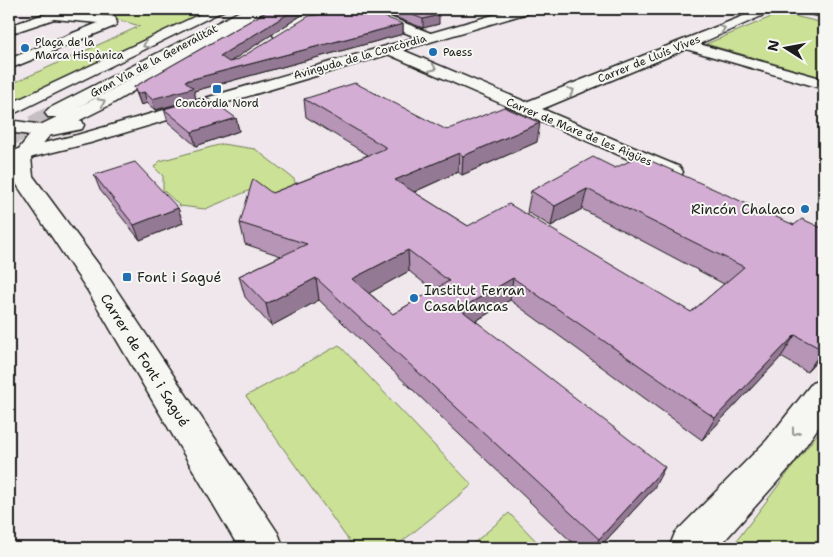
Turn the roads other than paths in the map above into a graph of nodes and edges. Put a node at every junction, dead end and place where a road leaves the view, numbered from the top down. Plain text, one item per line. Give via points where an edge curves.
1 (221, 9) edge
2 (238, 9) edge
3 (253, 9) edge
4 (266, 9) edge
5 (321, 9) edge
6 (528, 9) edge
7 (761, 10) edge
8 (361, 11) edge
9 (335, 15) edge
10 (306, 18) junction
11 (12, 29) edge
12 (428, 37) junction
13 (684, 44) junction
14 (264, 45) edge
15 (388, 49) junction
16 (9, 64) edge
17 (824, 84) edge
18 (192, 105) junction
19 (526, 109) junction
20 (9, 111) edge
21 (9, 126) edge
22 (43, 131) junction
23 (17, 163) edge
24 (691, 180) edge
25 (824, 392) edge
26 (263, 548) edge
27 (690, 548) edge

1 -> 20 street
2 - 3 street, Gran Via de la Generalitat via 49,112
22 -> 4 street via 104,101
5 - 10 street
6 - 12 street, Avinguda de la Concòrdia
13 -> 7 street, Carrer de Lluís Vives
8 - 12 street
9 - 10 street
10 - 14 street
11 - 16 street via 61,14 110,20 110,23
12 - 15 street, Avinguda de la Concòrdia
13 - 17 street
19 -> 13 street, Carrer de Lluís Vives
15 - 18 street, Avinguda de la Concòrdia
15 -> 19 street, Carrer de Mare de les Aigües
18 - 22 street, Avinguda de la Concòrdia via 124,121
18 - 23 street, Avinguda de la Concòrdia
19 - 24 street, Carrer de Mare de les Aigües
21 - 22 street, Avinguda de la Concòrdia
22 - 23 street
23 - 26 street, Carrer de Font i Sagué via 100,287
25 -> 27 street via 780,452

